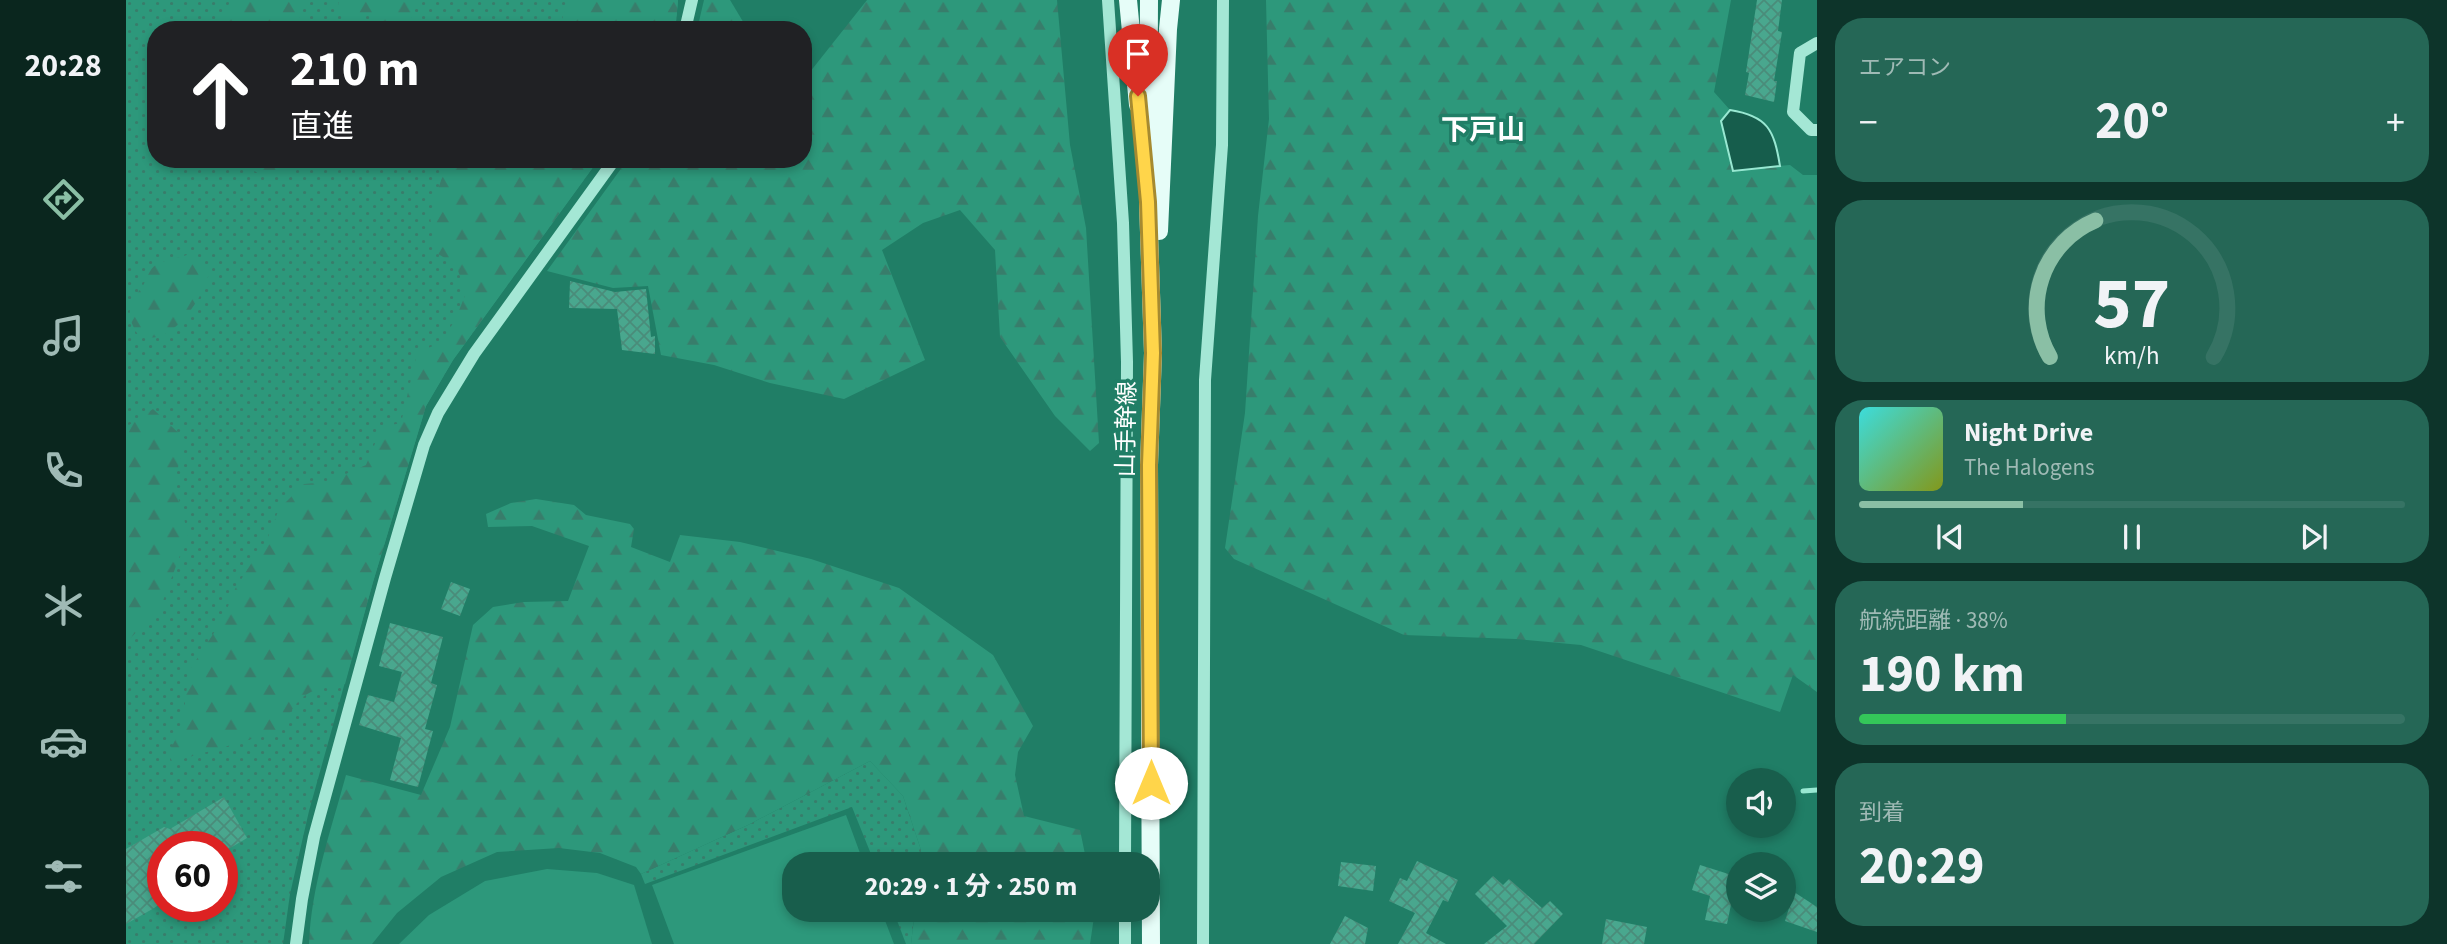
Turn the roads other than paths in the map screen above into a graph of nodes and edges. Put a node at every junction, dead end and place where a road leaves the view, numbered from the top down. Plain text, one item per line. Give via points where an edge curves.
1 (692, 0) edge
2 (1108, 0) edge
3 (1128, 0) edge
4 (1149, 0) edge
5 (1171, 0) edge
6 (1223, 0) edge
7 (687, 21) edge
8 (1817, 43) edge
9 (1817, 130) edge
10 (608, 168) edge
11 (1148, 202) junction
12 (1153, 353) junction
13 (1125, 852) edge
14 (1125, 922) edge
15 (296, 944) edge
16 (1125, 944) edge
17 (1151, 944) edge
18 (1203, 944) edge

1 - 7 street
2 - 13 street via 1128,362
3 - 11 main road
4 - 11 main road, 山手幹線
5 - 12 main road
6 - 18 street via 1222,145 1205,380
8 - 9 street via 1800,53 1793,112 1811,130
10 - 15 street via 474,354 424,445 314,837
11 - 12 main road, 山手幹線
12 - 17 main road, 山手幹線 via 1149,465
14 - 16 street

